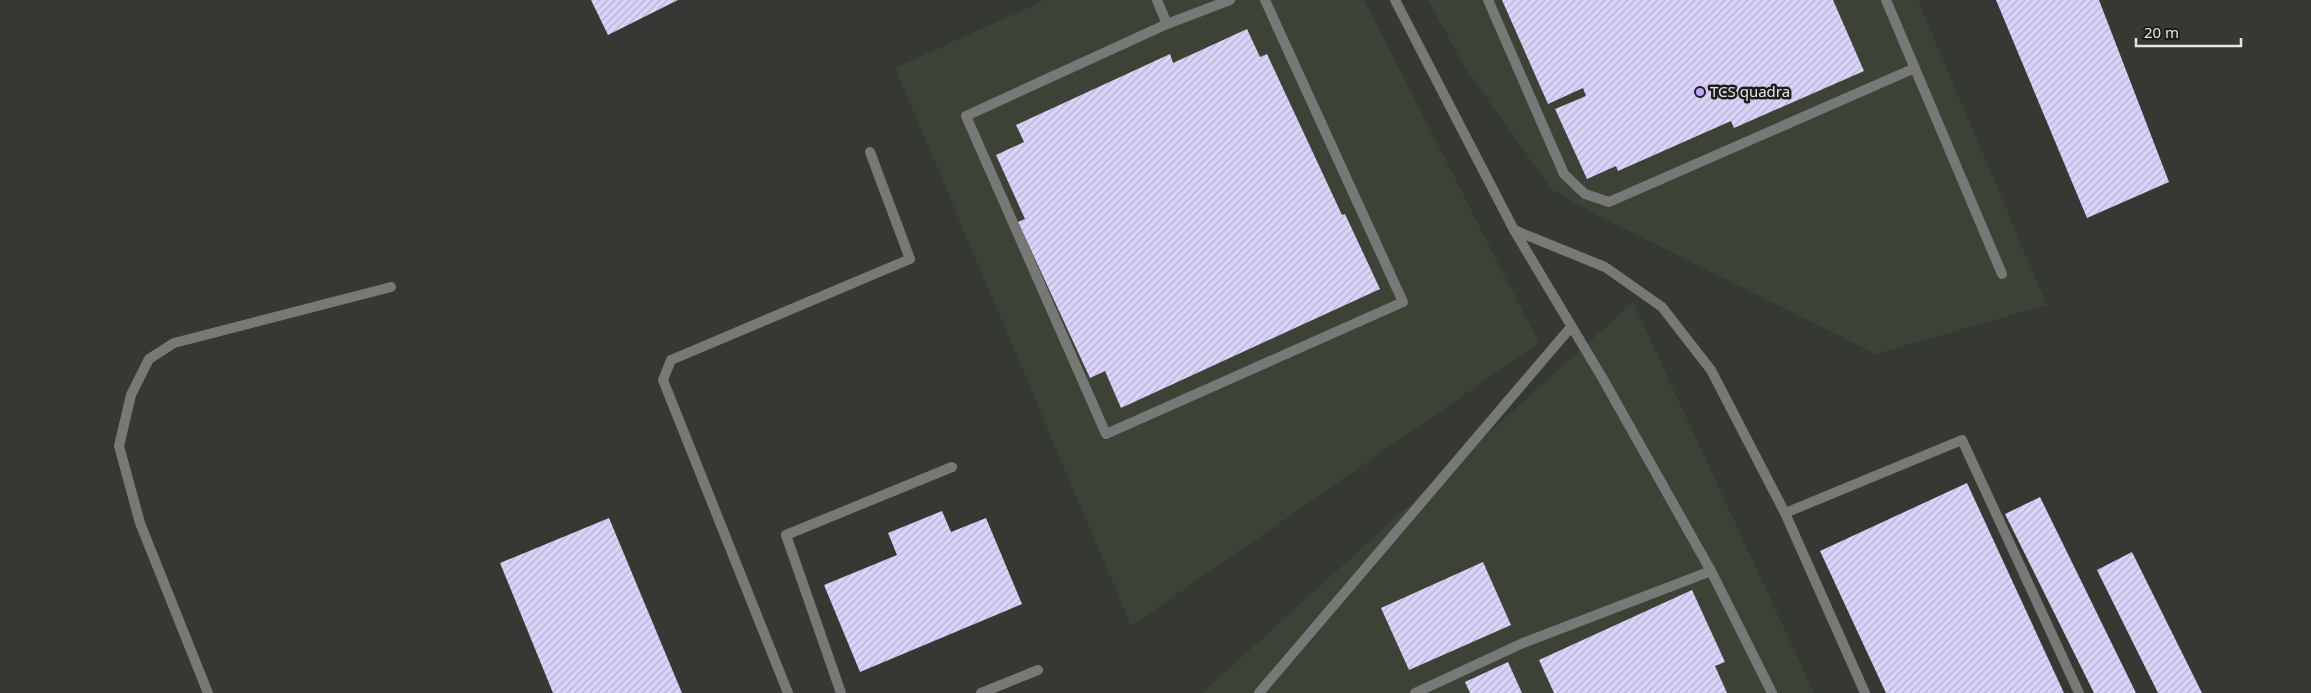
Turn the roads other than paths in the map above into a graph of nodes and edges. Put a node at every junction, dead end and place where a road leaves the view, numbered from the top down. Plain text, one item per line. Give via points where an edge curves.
1 (1158, 0) edge
2 (1230, 0) edge
3 (1265, 0) edge
4 (1396, 0) edge
5 (1488, 0) edge
6 (1886, 0) edge
7 (1167, 24) junction
8 (1915, 68) junction
9 (870, 152) dead end
10 (1514, 230) junction
11 (2002, 274) dead end
12 (391, 287) dead end
13 (1572, 327) junction
14 (952, 466) dead end
15 (1785, 513) junction
16 (1711, 571) junction
17 (1038, 670) dead end
18 (208, 693) edge
19 (788, 693) edge
20 (842, 693) edge
21 (981, 693) edge
22 (1259, 693) edge
23 (1415, 693) edge
24 (1772, 693) edge
25 (1866, 693) edge
26 (2079, 693) edge

1 - 7 lane
2 - 7 lane
3 - 7 lane via 1404,302 1106,434 966,116
4 - 10 lane
5 - 8 lane via 1564,174 1585,194 1609,202
6 - 8 lane
8 - 11 lane
9 - 19 lane via 910,259 671,360 663,380
10 - 13 lane
10 - 15 lane via 1605,267 1662,307 1711,370
12 - 18 lane via 174,343 148,359 131,395 119,446 140,523
13 - 16 lane
13 - 22 lane
14 - 20 lane via 786,535
15 - 25 lane
15 - 26 lane via 1962,440
16 - 23 lane via 1523,643
16 - 24 lane
17 - 21 lane

